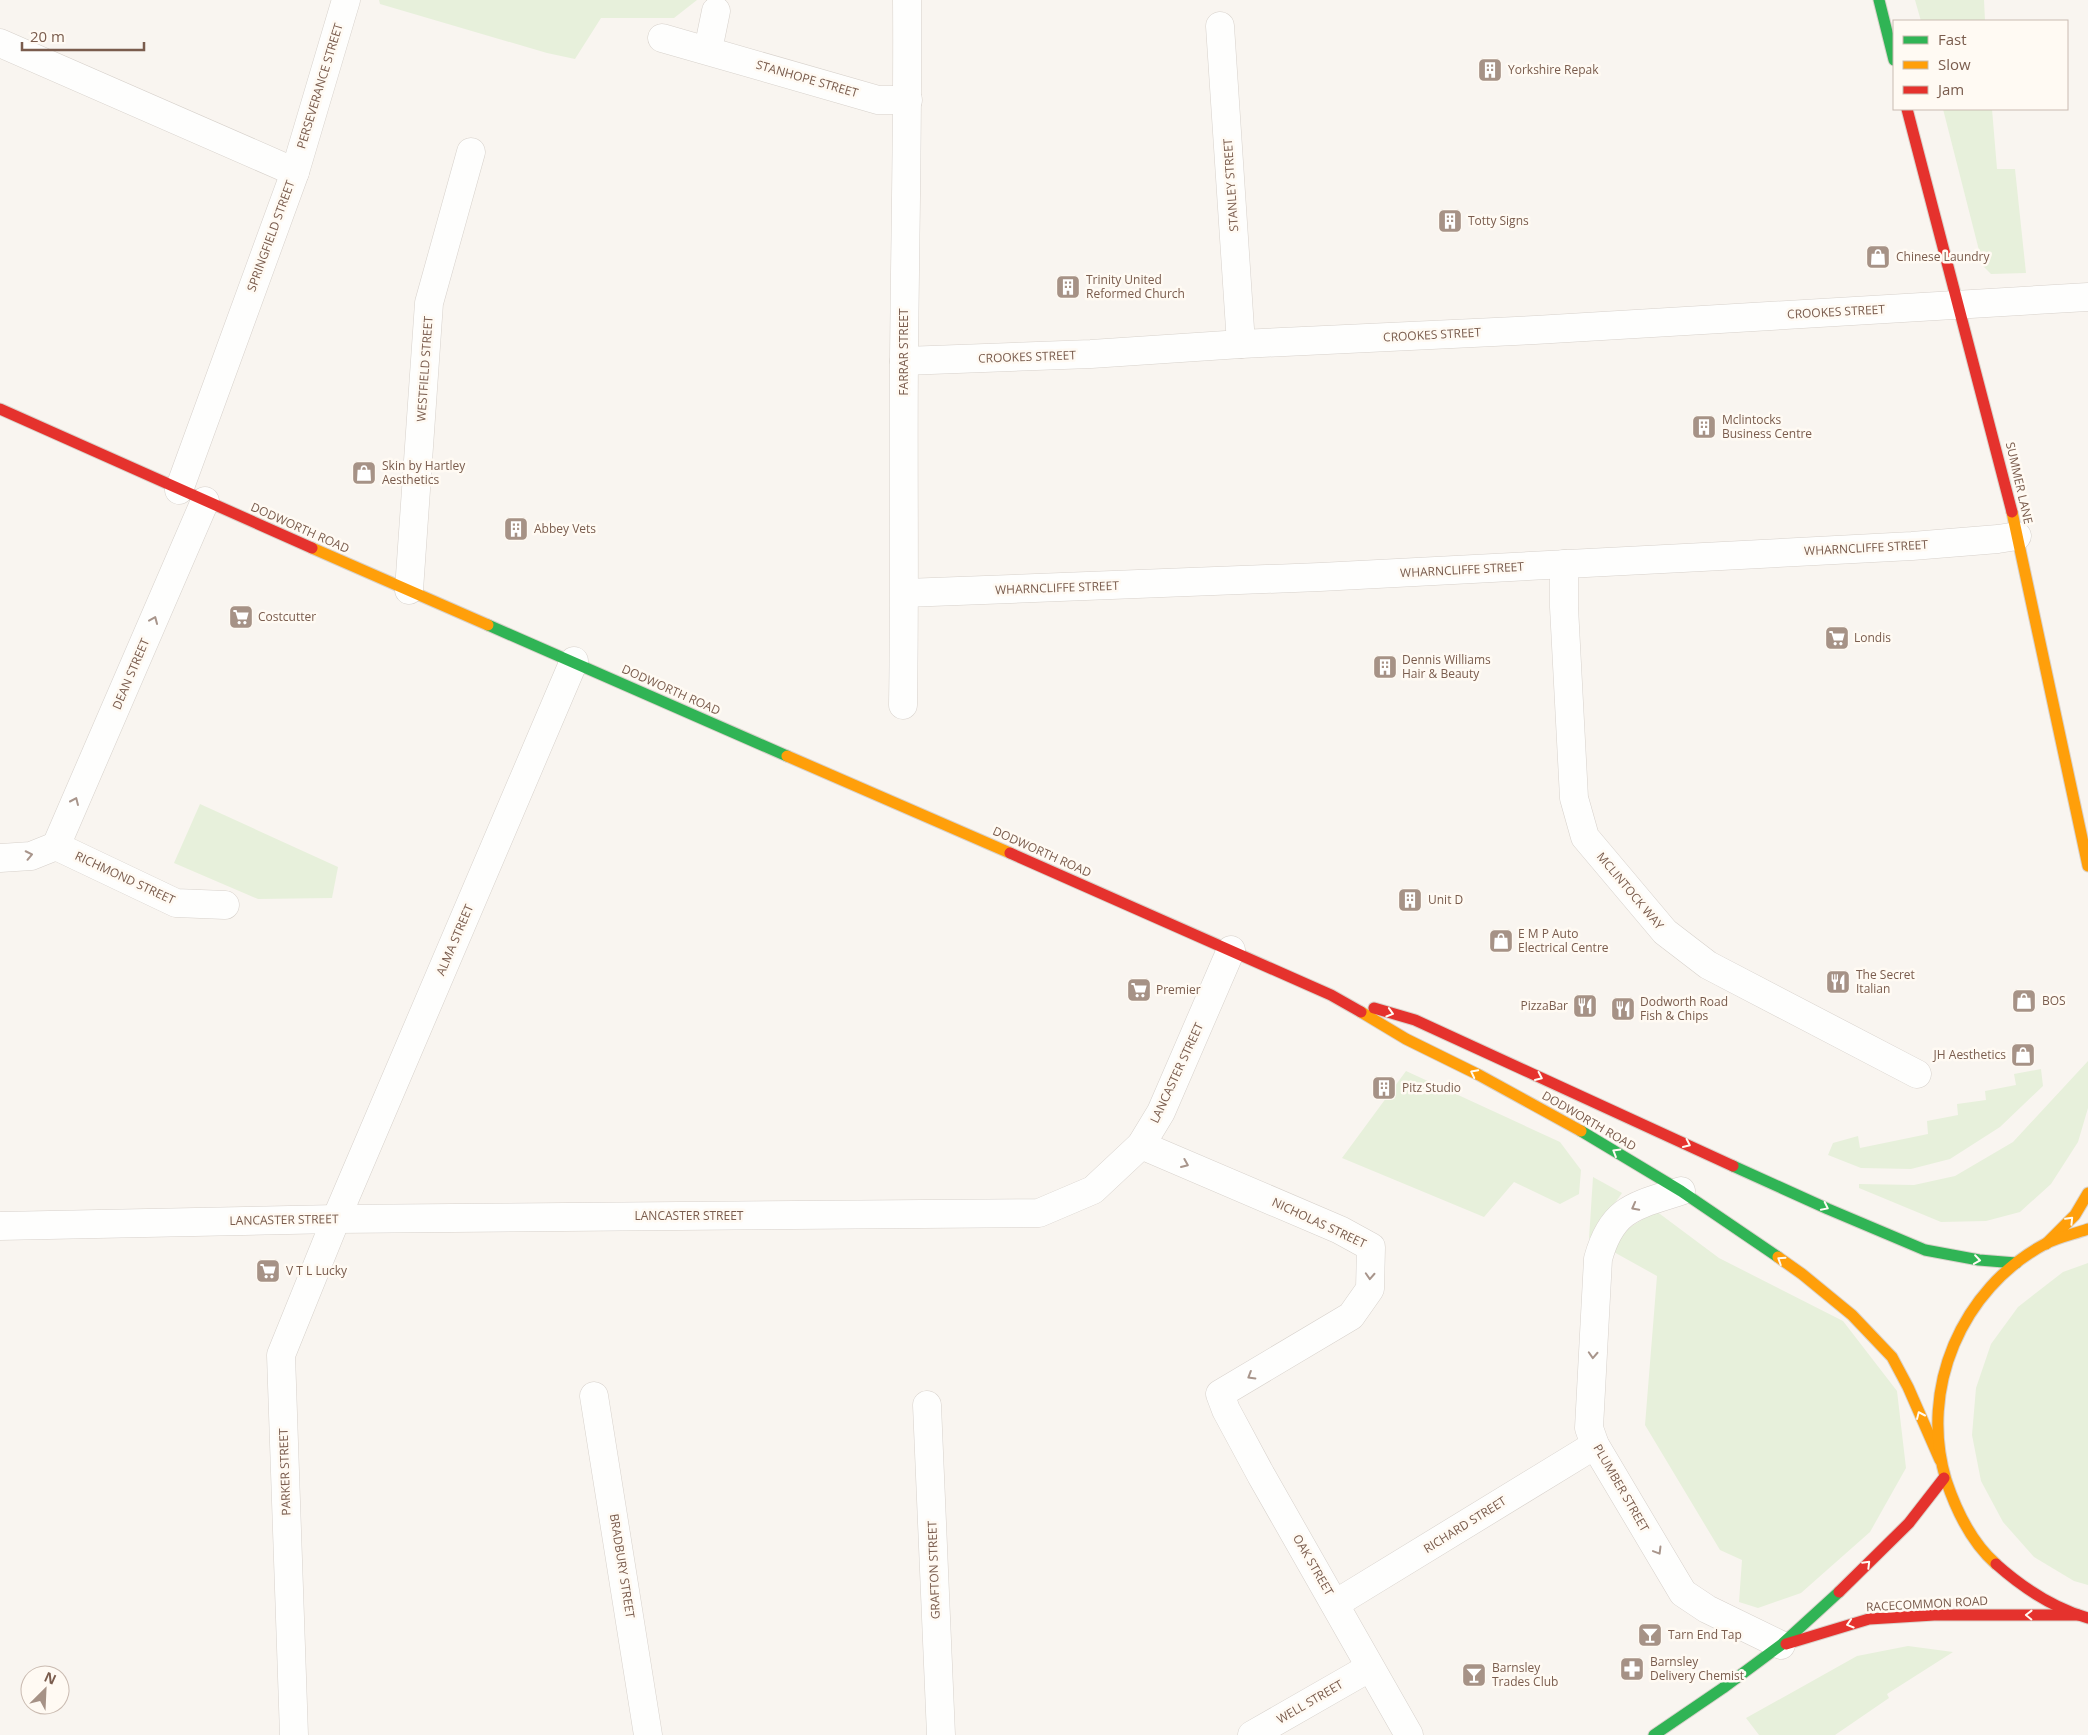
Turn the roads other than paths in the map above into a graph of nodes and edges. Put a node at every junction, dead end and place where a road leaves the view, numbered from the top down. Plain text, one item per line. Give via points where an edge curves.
1 (346, 0) edge
2 (907, 0) edge
3 (1879, 0) edge
4 (716, 11) dead end
5 (1220, 26) dead end
6 (662, 38) dead end
7 (0, 43) edge
8 (708, 50) junction
9 (1893, 56) edge
10 (908, 100) junction
11 (1907, 110) edge
12 (470, 152) dead end
13 (295, 172) junction
14 (2088, 297) edge
15 (1960, 304) junction
16 (1240, 344) junction
17 (904, 361) junction
18 (0, 409) edge
19 (179, 490) junction
20 (205, 501) junction
21 (2017, 536) junction
22 (1564, 564) junction
23 (409, 590) junction
24 (905, 593) junction
25 (574, 661) junction
26 (903, 705) dead end
27 (56, 846) junction
28 (0, 858) edge
29 (2088, 866) edge
30 (225, 905) dead end
31 (1231, 950) junction
32 (1331, 995) junction
33 (1917, 1074) dead end
34 (1141, 1145) junction
35 (1681, 1191) junction
36 (2088, 1193) edge
37 (336, 1219) junction
38 (0, 1226) edge
39 (2088, 1228) edge
40 (2046, 1244) junction
41 (2016, 1263) junction
42 (1220, 1394) joint
43 (594, 1396) dead end
44 (927, 1405) dead end
45 (1595, 1445) junction
46 (1940, 1460) junction
47 (1944, 1478) junction
48 (1335, 1604) junction
49 (2083, 1616) edge
50 (1781, 1645) junction
51 (1369, 1668) junction
52 (294, 1735) edge
53 (648, 1735) edge
54 (941, 1735) edge
55 (1252, 1735) edge
56 (1409, 1735) edge
57 (1654, 1735) edge

1 - 13 street, PERSEVERANCE STREET
2 - 10 street, FARRAR STREET
3 - 9 main road
4 - 8 street
5 - 16 street, STANLEY STREET
6 - 8 street, STANHOPE STREET
7 - 13 street, SPRINGFIELD STREET
8 - 10 street, STANHOPE STREET via 878,100
10 - 17 street, FARRAR STREET
11 - 15 main road, SUMMER LANE
12 - 23 street, WESTFIELD STREET via 429,303
13 - 19 street, SPRINGFIELD STREET
14 - 15 street, CROOKES STREET
15 - 16 street, CROOKES STREET
15 - 21 main road, SUMMER LANE
16 - 17 street, CROOKES STREET
17 - 24 street, FARRAR STREET
18 - 19 main road, DODWORTH ROAD
19 - 20 main road, DODWORTH ROAD
20 - 23 main road, DODWORTH ROAD
27 -> 20 street, DEAN STREET
21 - 22 street, WHARNCLIFFE STREET via 1902,546
21 - 29 main road, SUMMER LANE
22 - 24 street, WHARNCLIFFE STREET via 1310,578
22 - 33 street, MCLINTOCK WAY via 1574,798 1585,837 1665,932 1708,965
23 - 25 main road, DODWORTH ROAD
24 - 26 street, FARRAR STREET
25 - 31 main road, DODWORTH ROAD
25 - 37 street, ALMA STREET
28 -> 27 street via 31,856
27 - 30 street, RICHMOND STREET via 176,903
31 - 32 main road, DODWORTH ROAD
31 - 34 street, LANCASTER STREET via 1161,1112
35 -> 32 main road, DODWORTH ROAD via 1583,1132
32 -> 41 main road, DODWORTH ROAD via 1415,1020 1867,1227 1925,1250
34 - 37 street, LANCASTER STREET via 1093,1190 1039,1212
34 -> 42 street, NICHOLAS STREET via 1340,1230 1372,1247 1370,1288 1351,1316
35 -> 45 street, PLUMBER STREET via 1631,1209 1615,1222 1604,1238 1598,1259 1589,1428
46 -> 35 main road, DODWORTH ROAD via 1892,1357 1852,1315 1802,1274
40 -> 36 main road via 2075,1215
37 - 38 street, LANCASTER STREET
37 - 52 street, PARKER STREET via 282,1355
39 - 40 main road
40 - 41 main road
41 - 46 main road via 1983,1295 1958,1332 1942,1374 1936,1417
42 - 48 street, OAK STREET via 1261,1476
43 - 53 street, BRADBURY STREET
44 - 54 street, GRAFTON STREET
45 - 48 street, RICHARD STREET
45 -> 50 street, PLUMBER STREET via 1683,1593 1707,1609
46 - 47 main road
47 - 49 main road via 1958,1514 1989,1559 2030,1593
50 -> 47 main road, RACECOMMON ROAD via 1909,1523
48 - 51 street, OAK STREET
49 -> 50 main road, RACECOMMON ROAD via 1934,1615 1869,1619
50 - 57 main road, RACECOMMON ROAD
51 - 55 street, WELL STREET
51 - 56 street, OAK STREET

